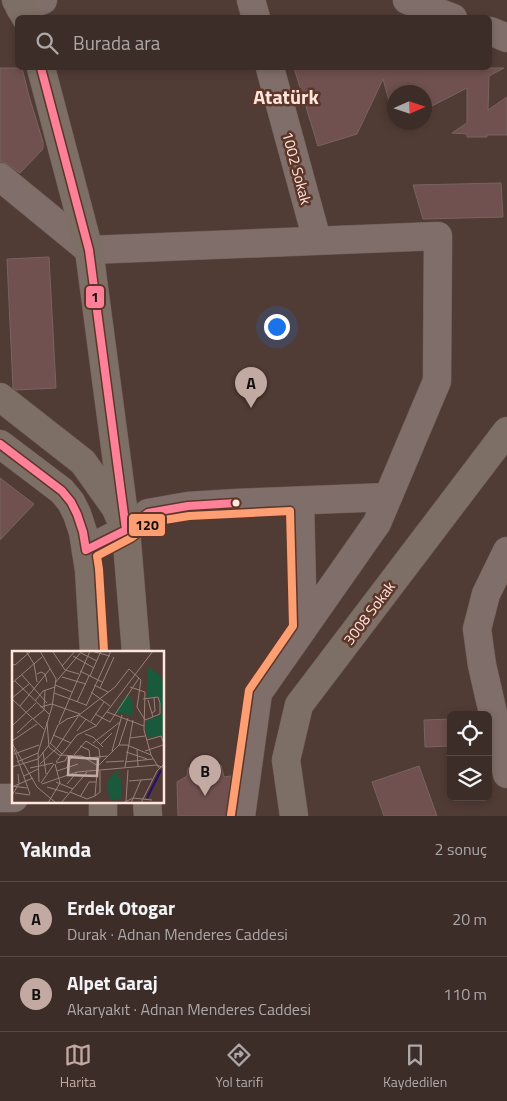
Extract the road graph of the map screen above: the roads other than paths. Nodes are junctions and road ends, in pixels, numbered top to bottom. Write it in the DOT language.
graph roads {
  1 [pos="251,0"];
  2 [pos="407,0"];
  3 [pos="255,15"];
  4 [pos="445,15"];
  5 [pos="492,32"];
  6 [pos="507,38"];
  7 [pos="42,70"];
  8 [pos="271,70"];
  9 [pos="0,177"];
  10 [pos="317,240"];
  11 [pos="89,250"];
  12 [pos="0,397"];
  13 [pos="110,408"];
  14 [pos="507,431"];
  15 [pos="0,444"];
  16 [pos="97,482"];
  17 [pos="62,491"];
  18 [pos="388,497"];
  19 [pos="300,501"];
  20 [pos="126,530"];
  21 [pos="86,550"];
  22 [pos="507,551"];
  23 [pos="497,593"];
  24 [pos="303,629"];
  25 [pos="94,651"];
  26 [pos="136,651"];
  27 [pos="507,774"];
  28 [pos="241,816"];
  29 [pos="292,816"];
  1 -- 3 [label="street"];
  2 -- 4 [label="street"];
  5 -- 6 [label="street"];
  7 -- 11 [label="main road"];
  8 -- 10 [label="street, 1002 Sokak"];
  9 -- 11 [label="street"];
  10 -- 11 [label="street"];
  10 -- 18 [label="street"];
  11 -- 13 [label="main road"];
  12 -- 16 [label="main road"];
  13 -- 16 [label="main road"];
  13 -- 20 [label="main road"];
  14 -- 29 [label="main road, 3008 Sokak"];
  15 -- 17 [label="main road"];
  16 -- 17 [label="main road"];
  16 -- 20 [label="main road"];
  17 -- 21 [label="main road"];
  18 -- 19 [label="street"];
  18 -- 24 [label="street"];
  19 -- 20 [label="street"];
  19 -- 24 [label="street"];
  20 -- 21 [label="street"];
  20 -- 26 [label="main road"];
  21 -- 25 [label="main road"];
  22 -- 23 [label="street"];
  23 -- 27 [label="street"];
  24 -- 28 [label="street"];
}
